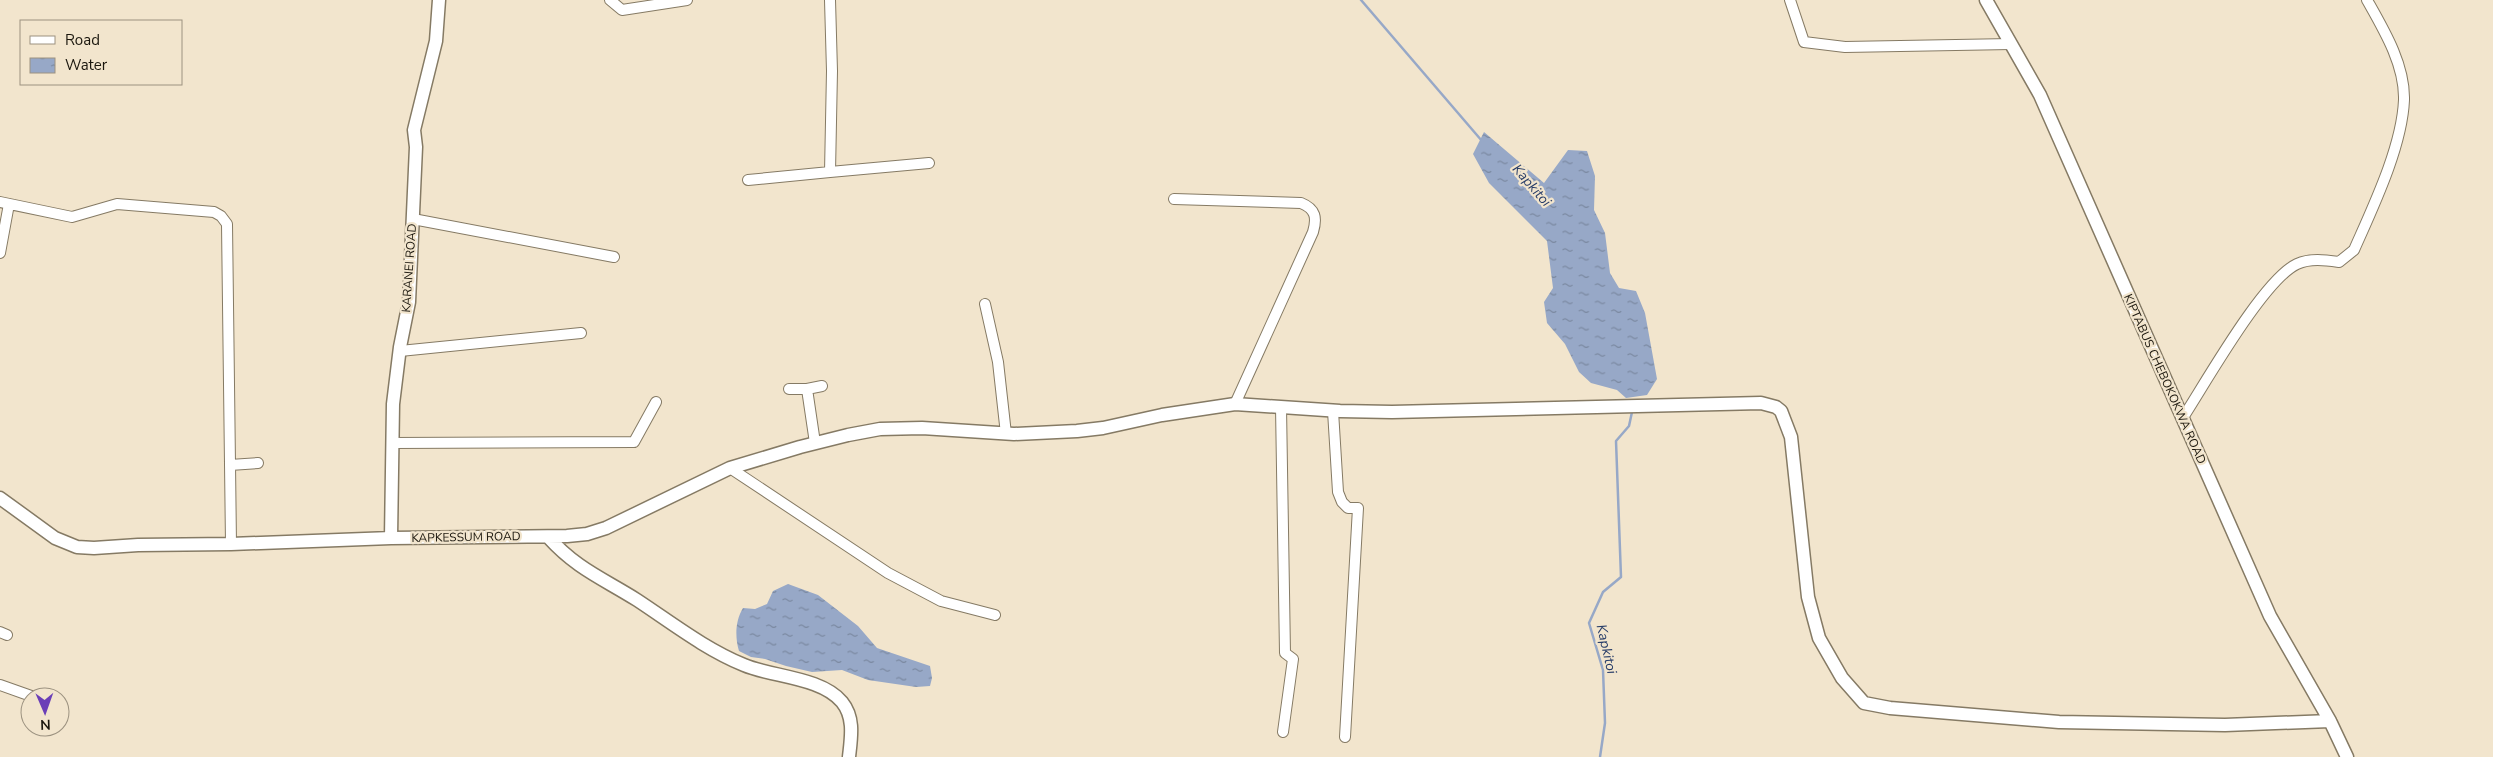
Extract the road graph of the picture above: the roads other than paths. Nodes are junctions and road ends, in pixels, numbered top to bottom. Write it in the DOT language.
graph roads {
  1 [pos="439,0"];
  2 [pos="610,0"];
  3 [pos="687,0"];
  4 [pos="830,0"];
  5 [pos="1790,0"];
  6 [pos="1986,0"];
  7 [pos="2368,0"];
  8 [pos="2011,44"];
  9 [pos="930,163"];
  10 [pos="830,172"];
  11 [pos="748,180"];
  12 [pos="1174,199"];
  13 [pos="5,203"];
  14 [pos="413,219"];
  15 [pos="0,253"];
  16 [pos="614,258"];
  17 [pos="985,304"];
  18 [pos="581,333"];
  19 [pos="400,351"];
  20 [pos="822,386"];
  21 [pos="789,389"];
  22 [pos="807,389"];
  23 [pos="656,402"];
  24 [pos="1235,404"];
  25 [pos="1281,407"];
  26 [pos="1333,410"];
  27 [pos="2182,419"];
  28 [pos="1006,434"];
  29 [pos="392,442"];
  30 [pos="815,443"];
  31 [pos="258,463"];
  32 [pos="230,465"];
  33 [pos="730,468"];
  34 [pos="0,498"];
  35 [pos="548,536"];
  36 [pos="391,538"];
  37 [pos="231,544"];
  38 [pos="995,615"];
  39 [pos="0,685"];
  40 [pos="20,692"];
  41 [pos="2330,721"];
  42 [pos="1283,732"];
  43 [pos="1345,737"];
  44 [pos="848,757"];
  45 [pos="2347,757"];
  1 -- 14 [label="street, KARANEI ROAD"];
  2 -- 3 [label="street"];
  4 -- 10 [label="street"];
  5 -- 8 [label="street"];
  6 -- 8 [label="street, KIPTABUS CHEBOKOKWA ROAD"];
  7 -- 27 [label="street"];
  8 -- 27 [label="street, KIPTABUS CHEBOKOKWA ROAD"];
  9 -- 10 [label="street"];
  10 -- 11 [label="street"];
  12 -- 24 [label="street"];
  13 -- 15 [label="street"];
  13 -- 32 [label="street"];
  14 -- 16 [label="street"];
  14 -- 19 [label="street, KARANEI ROAD"];
  17 -- 28 [label="street"];
  18 -- 19 [label="street"];
  19 -- 29 [label="street, KARANEI ROAD"];
  20 -- 22 [label="street"];
  21 -- 22 [label="street"];
  22 -- 30 [label="street"];
  23 -- 29 [label="street"];
  24 -- 25 [label="street, KAPKESSUM ROAD"];
  24 -- 28 [label="street, KAPKESSUM ROAD"];
  25 -- 26 [label="street, KAPKESSUM ROAD"];
  25 -- 42 [label="street"];
  26 -- 41 [label="street, KAPKESSUM ROAD"];
  26 -- 43 [label="street"];
  27 -- 41 [label="street, KIPTABUS CHEBOKOKWA ROAD"];
  28 -- 30 [label="street, KAPKESSUM ROAD"];
  29 -- 36 [label="street, KARANEI ROAD"];
  30 -- 33 [label="street, KAPKESSUM ROAD"];
  31 -- 32 [label="street"];
  32 -- 37 [label="street"];
  33 -- 35 [label="street, KAPKESSUM ROAD"];
  33 -- 38 [label="street"];
  34 -- 37 [label="street, KAPKESSUM ROAD"];
  35 -- 36 [label="street, KAPKESSUM ROAD"];
  35 -- 44 [label="street"];
  36 -- 37 [label="street, KAPKESSUM ROAD"];
  39 -- 40 [label="street"];
  41 -- 45 [label="street, KIPTABUS CHEBOKOKWA ROAD"];
}
